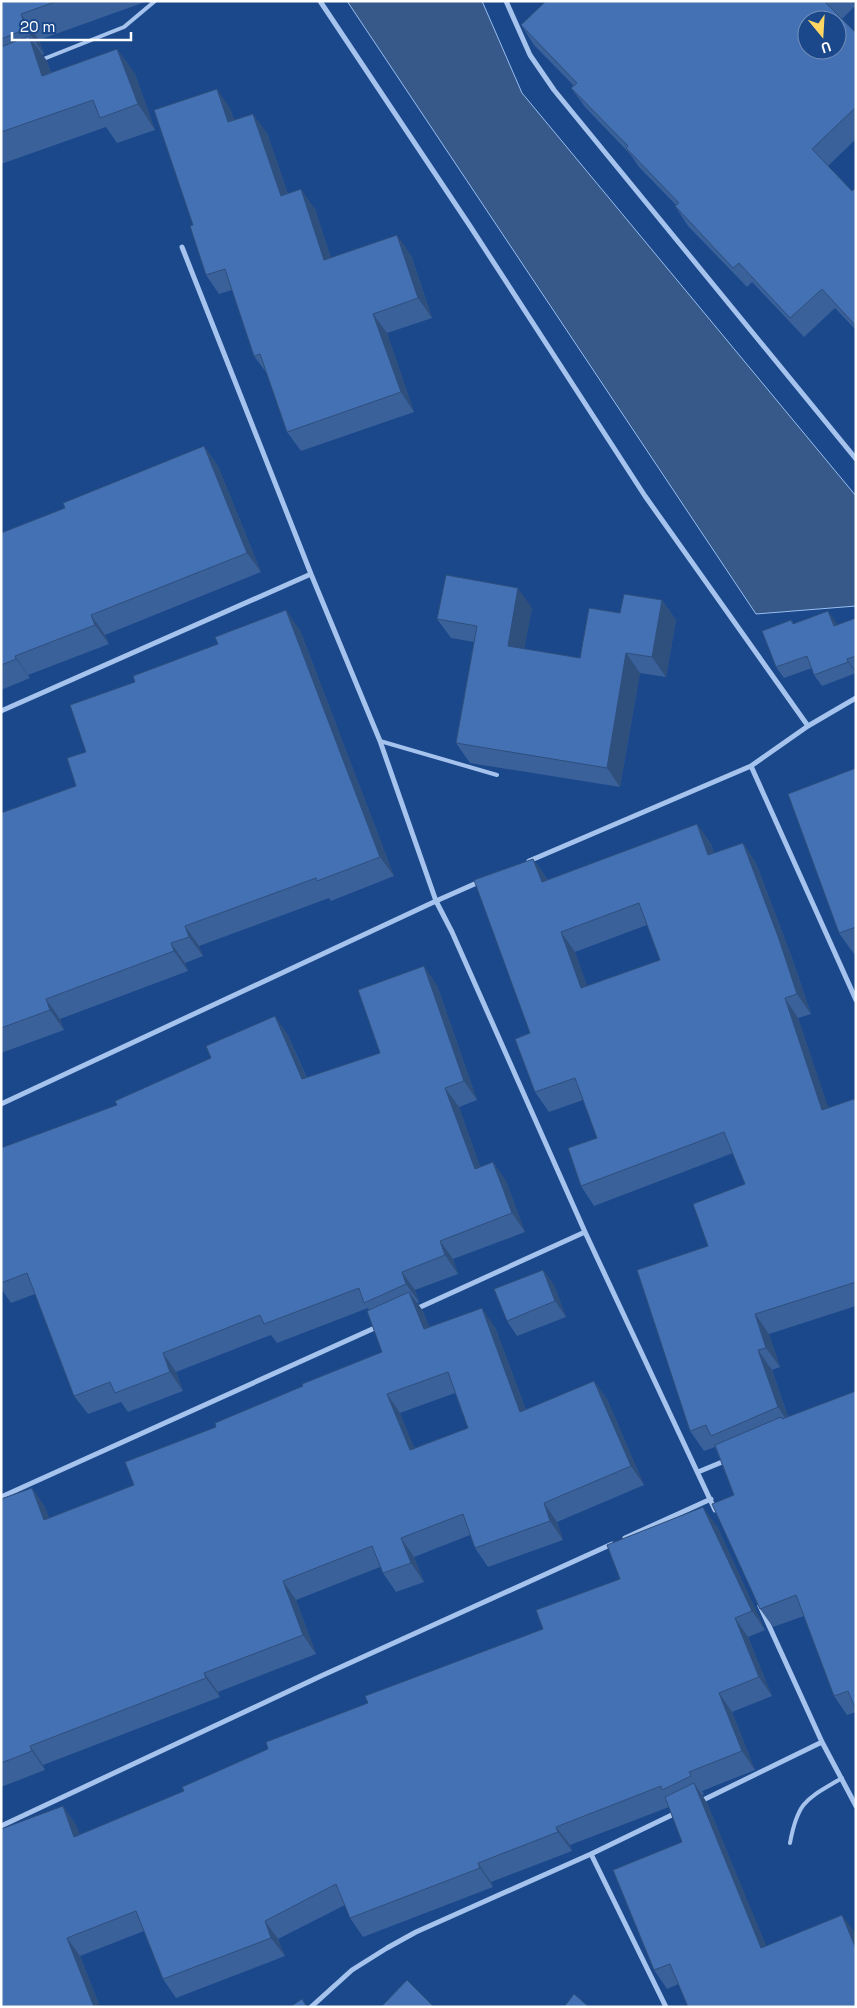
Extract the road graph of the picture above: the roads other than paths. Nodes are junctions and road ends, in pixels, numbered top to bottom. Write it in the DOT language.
graph roads {
  1 [pos="155,1"];
  2 [pos="320,1"];
  3 [pos="506,1"];
  4 [pos="36,62"];
  5 [pos="182,247"];
  6 [pos="856,459"];
  7 [pos="311,574"];
  8 [pos="856,698"];
  9 [pos="1,712"];
  10 [pos="808,726"];
  11 [pos="380,741"];
  12 [pos="751,766"];
  13 [pos="497,774"];
  14 [pos="519,865"];
  15 [pos="483,880"];
  16 [pos="436,901"];
  17 [pos="856,1000"];
  18 [pos="1,1104"];
  19 [pos="585,1232"];
  20 [pos="405,1314"];
  21 [pos="387,1322"];
  22 [pos="733,1457"];
  23 [pos="698,1472"];
  24 [pos="1,1497"];
  25 [pos="711,1499"];
  26 [pos="719,1517"];
  27 [pos="756,1598"];
  28 [pos="822,1742"];
  29 [pos="842,1778"];
  30 [pos="691,1806"];
  31 [pos="856,1806"];
  32 [pos="683,1810"];
  33 [pos="1,1826"];
  34 [pos="790,1843"];
  35 [pos="591,1854"];
  36 [pos="311,2007"];
  37 [pos="666,2007"];
  1 -- 4 [label="lane"];
  2 -- 10 [label="street"];
  3 -- 6 [label="street"];
  5 -- 7 [label="street"];
  7 -- 9 [label="street"];
  7 -- 11 [label="street"];
  8 -- 10 [label="street"];
  10 -- 12 [label="street"];
  11 -- 13 [label="lane"];
  11 -- 16 [label="street"];
  12 -- 14 [label="street"];
  12 -- 17 [label="street"];
  15 -- 16 [label="street"];
  16 -- 18 [label="street"];
  16 -- 19 [label="street"];
  19 -- 20 [label="street"];
  19 -- 23 [label="street"];
  21 -- 24 [label="street"];
  22 -- 23 [label="street"];
  23 -- 25 [label="street"];
  25 -- 26 [label="street"];
  25 -- 33 [label="street"];
  27 -- 28 [label="street"];
  28 -- 29 [label="street"];
  28 -- 30 [label="street"];
  29 -- 31 [label="street"];
  29 -- 34 [label="lane"];
  32 -- 35 [label="street"];
  35 -- 36 [label="street"];
  35 -- 37 [label="street"];
}
